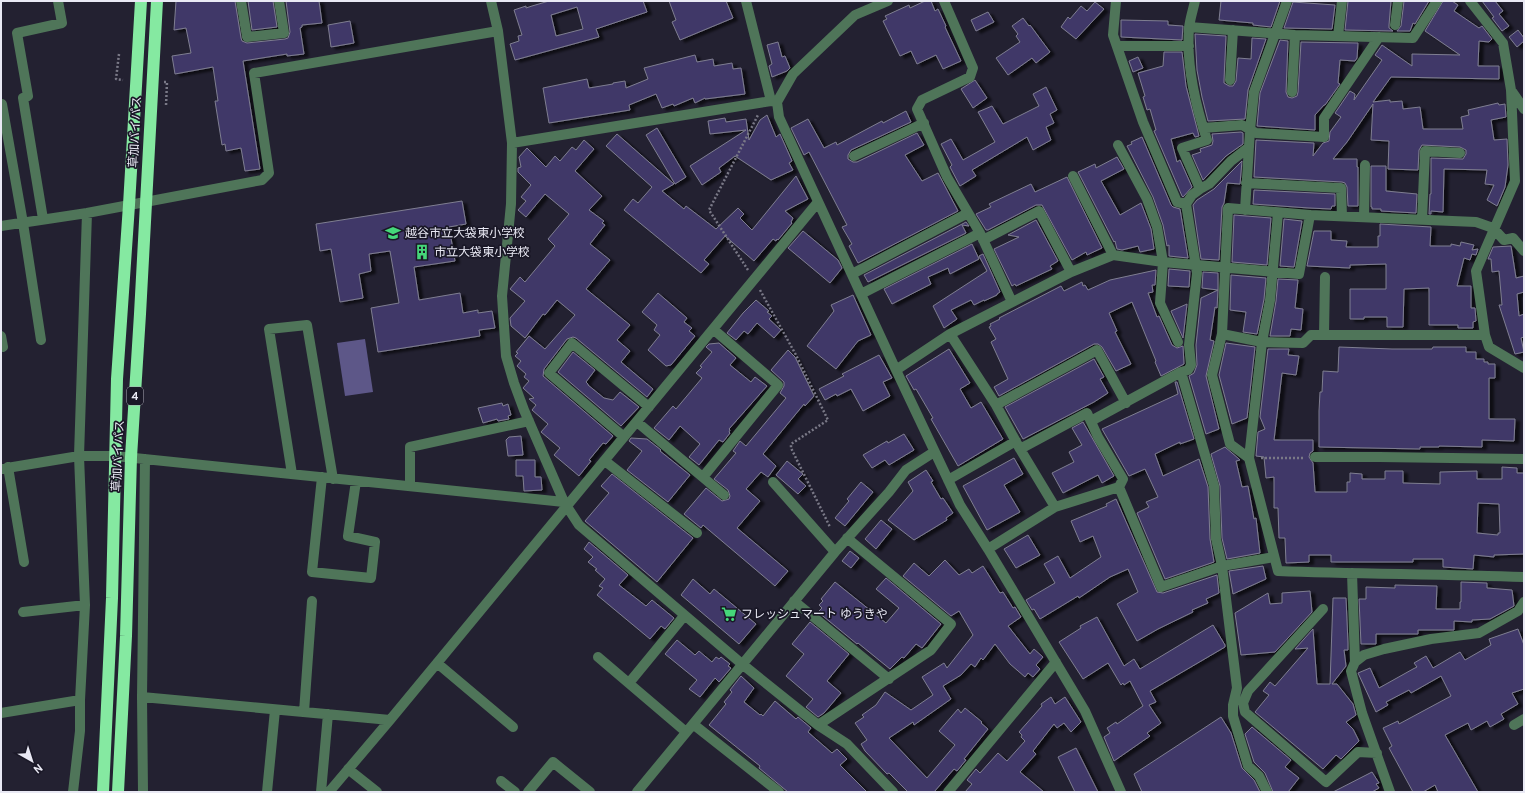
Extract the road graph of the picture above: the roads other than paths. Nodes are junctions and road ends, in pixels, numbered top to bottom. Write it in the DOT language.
graph roads {
  1 [pos="58,1"];
  2 [pos="141,1"];
  3 [pos="157,1"];
  4 [pos="241,1"];
  5 [pos="279,1"];
  6 [pos="746,1"];
  7 [pos="888,1"];
  8 [pos="944,1"];
  9 [pos="1116,1"];
  10 [pos="1195,1"];
  11 [pos="1287,1"];
  12 [pos="1342,1"];
  13 [pos="1398,1"];
  14 [pos="1437,1"];
  15 [pos="1470,1"];
  16 [pos="494,2"];
  17 [pos="1395,25"];
  18 [pos="1189,27"];
  19 [pos="1233,30"];
  20 [pos="498,31"];
  21 [pos="1276,33"];
  22 [pos="1295,35"];
  23 [pos="1338,36"];
  24 [pos="1379,37"];
  25 [pos="1118,46"];
  26 [pos="1189,46"];
  27 [pos="1230,80"];
  28 [pos="1511,90"];
  29 [pos="1292,92"];
  30 [pos="771,102"];
  31 [pos="2,104"];
  32 [pos="1524,109"];
  33 [pos="924,123"];
  34 [pos="1203,128"];
  35 [pos="1250,130"];
  36 [pos="512,143"];
  37 [pos="1118,145"];
  38 [pos="1249,147"];
  39 [pos="1460,153"];
  40 [pos="854,156"];
  41 [pos="1365,165"];
  42 [pos="1074,176"];
  43 [pos="1519,180"];
  44 [pos="1246,183"];
  45 [pos="1200,189"];
  46 [pos="146,202"];
  47 [pos="818,202"];
  48 [pos="1186,204"];
  49 [pos="129,205"];
  50 [pos="1245,210"];
  51 [pos="87,213"];
  52 [pos="968,213"];
  53 [pos="1278,213"];
  54 [pos="1310,215"];
  55 [pos="1342,216"];
  56 [pos="1364,217"];
  57 [pos="43,220"];
  58 [pos="1422,220"];
  59 [pos="23,223"];
  60 [pos="1,226"];
  61 [pos="1493,228"];
  62 [pos="982,236"];
  63 [pos="1524,252"];
  64 [pos="1113,255"];
  65 [pos="1163,262"];
  66 [pos="1196,265"];
  67 [pos="1226,268"];
  68 [pos="1071,272"];
  69 [pos="1273,272"];
  70 [pos="852,274"];
  71 [pos="1324,276"];
  72 [pos="861,294"];
  73 [pos="1012,302"];
  74 [pos="713,329"];
  75 [pos="950,334"];
  76 [pos="1222,334"];
  77 [pos="1324,335"];
  78 [pos="1485,335"];
  79 [pos="41,340"];
  80 [pos="1178,342"];
  81 [pos="1262,342"];
  82 [pos="1524,368"];
  83 [pos="896,370"];
  84 [pos="1181,372"];
  85 [pos="1126,402"];
  86 [pos="996,405"];
  87 [pos="649,408"];
  88 [pos="529,421"];
  89 [pos="637,422"];
  90 [pos="1091,422"];
  91 [pos="624,437"];
  92 [pos="1018,445"];
  93 [pos="934,452"];
  94 [pos="79,456"];
  95 [pos="115,456"];
  96 [pos="131,457"];
  97 [pos="1314,457"];
  98 [pos="1249,458"];
  99 [pos="145,459"];
  100 [pos="1524,459"];
  101 [pos="605,461"];
  102 [pos="5,468"];
  103 [pos="292,474"];
  104 [pos="322,477"];
  105 [pos="703,477"];
  106 [pos="333,479"];
  107 [pos="948,480"];
  108 [pos="356,481"];
  109 [pos="773,482"];
  110 [pos="410,486"];
  111 [pos="1119,487"];
  112 [pos="724,495"];
  113 [pos="566,504"];
  114 [pos="1055,507"];
  115 [pos="697,534"];
  116 [pos="847,538"];
  117 [pos="838,549"];
  118 [pos="988,549"];
  119 [pos="1274,557"];
  120 [pos="24,562"];
  121 [pos="1222,566"];
  122 [pos="1352,573"];
  123 [pos="1524,577"];
  124 [pos="312,601"];
  125 [pos="794,601"];
  126 [pos="1524,602"];
  127 [pos="85,605"];
  128 [pos="1323,609"];
  129 [pos="23,612"];
  130 [pos="684,616"];
  131 [pos="598,657"];
  132 [pos="1056,662"];
  133 [pos="1355,662"];
  134 [pos="438,663"];
  135 [pos="742,664"];
  136 [pos="889,679"];
  137 [pos="629,683"];
  138 [pos="142,697"];
  139 [pos="80,700"];
  140 [pos="275,710"];
  141 [pos="304,712"];
  142 [pos="1,713"];
  143 [pos="328,714"];
  144 [pos="1524,719"];
  145 [pos="390,720"];
  146 [pos="818,725"];
  147 [pos="1514,725"];
  148 [pos="513,727"];
  149 [pos="690,728"];
  150 [pos="1376,753"];
  151 [pos="348,769"];
  152 [pos="501,781"];
  153 [pos="73,792"];
  154 [pos="103,792"];
  155 [pos="118,792"];
  156 [pos="143,792"];
  157 [pos="267,792"];
  158 [pos="321,792"];
  159 [pos="329,792"];
  160 [pos="377,792"];
  161 [pos="515,792"];
  162 [pos="528,792"];
  163 [pos="590,792"];
  164 [pos="637,792"];
  165 [pos="780,792"];
  166 [pos="893,792"];
  167 [pos="948,792"];
  168 [pos="1121,792"];
  169 [pos="1267,792"];
  170 [pos="1390,792"];
  1 -- 57 [label="street"];
  2 -- 49 [label="highway, 草加バイパス / 4"];
  3 -- 46 [label="highway, 草加バイパス / 4"];
  4 -- 5 [label="street"];
  6 -- 30 [label="street"];
  7 -- 30 [label="street"];
  8 -- 33 [label="street"];
  9 -- 25 [label="street"];
  10 -- 18 [label="street"];
  11 -- 21 [label="street"];
  12 -- 23 [label="street"];
  13 -- 17 [label="street"];
  14 -- 24 [label="street"];
  15 -- 28 [label="street"];
  16 -- 20 [label="street"];
  18 -- 19 [label="street"];
  18 -- 26 [label="street"];
  19 -- 21 [label="street"];
  19 -- 27 [label="street"];
  20 -- 36 [label="street"];
  20 -- 46 [label="street"];
  21 -- 22 [label="street"];
  21 -- 35 [label="street"];
  22 -- 23 [label="street"];
  22 -- 29 [label="street"];
  23 -- 24 [label="street"];
  24 -- 35 [label="street"];
  25 -- 26 [label="street"];
  25 -- 48 [label="street"];
  26 -- 34 [label="street"];
  28 -- 32 [label="street"];
  28 -- 43 [label="street"];
  30 -- 36 [label="street"];
  30 -- 47 [label="street"];
  31 -- 59 [label="street"];
  33 -- 40 [label="street"];
  33 -- 52 [label="street"];
  34 -- 35 [label="street"];
  34 -- 45 [label="street"];
  35 -- 38 [label="street"];
  36 -- 88 [label="street"];
  37 -- 65 [label="street"];
  38 -- 44 [label="street"];
  38 -- 45 [label="street"];
  39 -- 58 [label="street"];
  41 -- 56 [label="street"];
  42 -- 64 [label="street"];
  43 -- 61 [label="street"];
  44 -- 50 [label="street"];
  44 -- 55 [label="street"];
  45 -- 48 [label="street"];
  46 -- 49 [label="street"];
  46 -- 96 [label="highway, 草加バイパス / 4"];
  47 -- 70 [label="street"];
  47 -- 74 [label="street"];
  48 -- 66 [label="street"];
  49 -- 51 [label="street"];
  49 -- 95 [label="highway, 草加バイパス / 4"];
  50 -- 53 [label="street"];
  50 -- 67 [label="street"];
  51 -- 57 [label="street"];
  51 -- 94 [label="street"];
  52 -- 62 [label="street"];
  52 -- 70 [label="street"];
  53 -- 54 [label="street"];
  53 -- 69 [label="street"];
  54 -- 55 [label="street"];
  54 -- 69 [label="street"];
  55 -- 56 [label="street"];
  56 -- 58 [label="street"];
  57 -- 59 [label="street"];
  58 -- 61 [label="street"];
  59 -- 60 [label="street"];
  59 -- 79 [label="street"];
  61 -- 63 [label="street"];
  61 -- 78 [label="street"];
  62 -- 68 [label="street"];
  62 -- 72 [label="street"];
  62 -- 73 [label="street"];
  64 -- 65 [label="street"];
  64 -- 68 [label="street"];
  65 -- 66 [label="street"];
  65 -- 80 [label="street"];
  66 -- 67 [label="street"];
  66 -- 84 [label="street"];
  67 -- 69 [label="street"];
  67 -- 76 [label="street"];
  68 -- 73 [label="street"];
  69 -- 81 [label="street"];
  70 -- 72 [label="street"];
  71 -- 77 [label="street"];
  72 -- 83 [label="street"];
  73 -- 75 [label="street"];
  74 -- 87 [label="street"];
  74 -- 105 [label="street"];
  75 -- 83 [label="street"];
  75 -- 86 [label="street"];
  76 -- 81 [label="street"];
  76 -- 98 [label="street"];
  77 -- 78 [label="street"];
  77 -- 81 [label="street"];
  78 -- 82 [label="street"];
  81 -- 98 [label="street"];
  83 -- 93 [label="street"];
  84 -- 85 [label="street"];
  84 -- 121 [label="street"];
  85 -- 86 [label="street"];
  85 -- 90 [label="street"];
  86 -- 92 [label="street"];
  87 -- 89 [label="street"];
  87 -- 91 [label="street"];
  88 -- 110 [label="street"];
  88 -- 113 [label="street"];
  89 -- 91 [label="street"];
  89 -- 105 [label="street"];
  90 -- 92 [label="street"];
  90 -- 111 [label="street"];
  91 -- 101 [label="street"];
  92 -- 107 [label="street"];
  92 -- 114 [label="street"];
  93 -- 107 [label="street"];
  93 -- 116 [label="street"];
  94 -- 95 [label="street"];
  94 -- 102 [label="street"];
  94 -- 127 [label="street"];
  95 -- 96 [label="street"];
  95 -- 154 [label="highway, 草加バイパス / 4"];
  96 -- 99 [label="street"];
  96 -- 155 [label="highway, 草加バイパス / 4"];
  97 -- 100 [label="street"];
  98 -- 119 [label="street"];
  99 -- 103 [label="street"];
  99 -- 138 [label="street"];
  101 -- 113 [label="street"];
  101 -- 115 [label="street"];
  102 -- 120 [label="street"];
  103 -- 104 [label="street"];
  103 -- 106 [label="street"];
  104 -- 106 [label="street"];
  104 -- 108 [label="street"];
  105 -- 112 [label="street"];
  106 -- 108 [label="street"];
  107 -- 118 [label="street"];
  108 -- 110 [label="street"];
  109 -- 117 [label="street"];
  110 -- 113 [label="street"];
  111 -- 114 [label="street"];
  111 -- 121 [label="street"];
  113 -- 130 [label="street"];
  113 -- 134 [label="street"];
  114 -- 118 [label="street"];
  116 -- 117 [label="street"];
  116 -- 136 [label="street"];
  117 -- 125 [label="street"];
  118 -- 132 [label="street"];
  119 -- 121 [label="street"];
  119 -- 122 [label="street"];
  121 -- 169 [label="street"];
  122 -- 123 [label="street"];
  122 -- 133 [label="street"];
  124 -- 141 [label="street"];
  125 -- 135 [label="street"];
  125 -- 136 [label="street"];
  126 -- 133 [label="street"];
  127 -- 129 [label="street"];
  127 -- 139 [label="street"];
  128 -- 150 [label="street"];
  130 -- 135 [label="street"];
  130 -- 137 [label="street"];
  131 -- 137 [label="street"];
  132 -- 167 [label="street"];
  132 -- 168 [label="street"];
  133 -- 150 [label="street"];
  134 -- 145 [label="street"];
  134 -- 148 [label="street"];
  135 -- 146 [label="street"];
  135 -- 149 [label="street"];
  136 -- 146 [label="street"];
  137 -- 149 [label="street"];
  138 -- 140 [label="street"];
  138 -- 156 [label="street"];
  139 -- 142 [label="street"];
  139 -- 153 [label="street"];
  140 -- 141 [label="street"];
  140 -- 157 [label="street"];
  141 -- 143 [label="street"];
  143 -- 145 [label="street"];
  143 -- 158 [label="street"];
  144 -- 147 [label="street"];
  145 -- 151 [label="street"];
  146 -- 166 [label="street"];
  149 -- 164 [label="street"];
  149 -- 165 [label="street"];
  150 -- 170 [label="street"];
  151 -- 159 [label="street"];
  151 -- 160 [label="street"];
  152 -- 161 [label="street"];
  162 -- 163 [label="street"];
}
